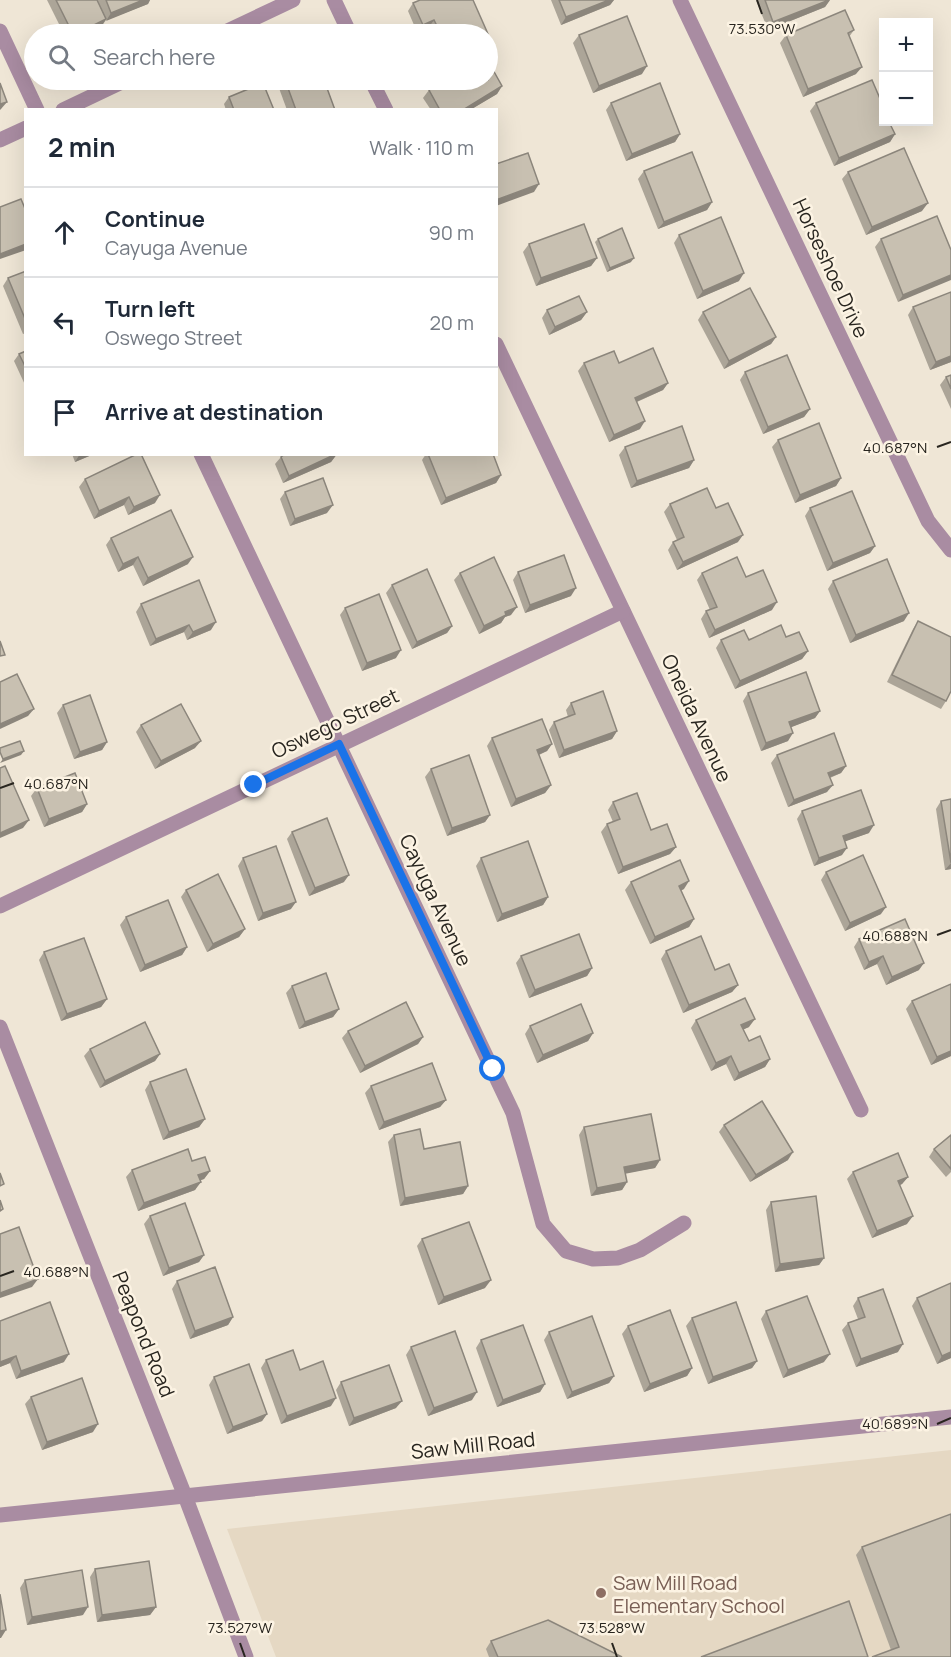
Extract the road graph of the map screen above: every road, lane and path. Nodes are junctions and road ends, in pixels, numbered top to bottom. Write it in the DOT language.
graph roads {
  1 [pos="293,0"];
  2 [pos="334,0"];
  3 [pos="680,0"];
  4 [pos="241,24"];
  5 [pos="345,24"];
  6 [pos="0,31"];
  7 [pos="24,82"];
  8 [pos="28,90"];
  9 [pos="105,90"];
  10 [pos="376,90"];
  11 [pos="36,108"];
  12 [pos="67,108"];
  13 [pos="385,108"];
  14 [pos="24,129"];
  15 [pos="0,140"];
  16 [pos="498,348"];
  17 [pos="202,456"];
  18 [pos="951,550"];
  19 [pos="623,611"];
  20 [pos="339,744"];
  21 [pos="0,906"];
  22 [pos="0,1027"];
  23 [pos="861,1110"];
  24 [pos="684,1223"];
  25 [pos="951,1417"];
  26 [pos="185,1496"];
  27 [pos="0,1515"];
  28 [pos="246,1657"];
  1 -- 4 [label="street"];
  2 -- 5 [label="street"];
  3 -- 18 [label="street, Horseshoe Drive"];
  6 -- 7 [label="street"];
  8 -- 11 [label="street"];
  9 -- 12 [label="street"];
  10 -- 13 [label="street"];
  14 -- 15 [label="street"];
  16 -- 19 [label="street, Oneida Avenue"];
  17 -- 20 [label="street, Cayuga Avenue"];
  19 -- 20 [label="street, Oswego Street"];
  19 -- 23 [label="street, Oneida Avenue"];
  20 -- 21 [label="street, Oswego Street"];
  20 -- 24 [label="street, Cayuga Avenue"];
  22 -- 26 [label="street, Peapond Road"];
  25 -- 26 [label="street, Saw Mill Road"];
  26 -- 27 [label="street, Saw Mill Road"];
  26 -- 28 [label="street, Peapond Road"];
}
